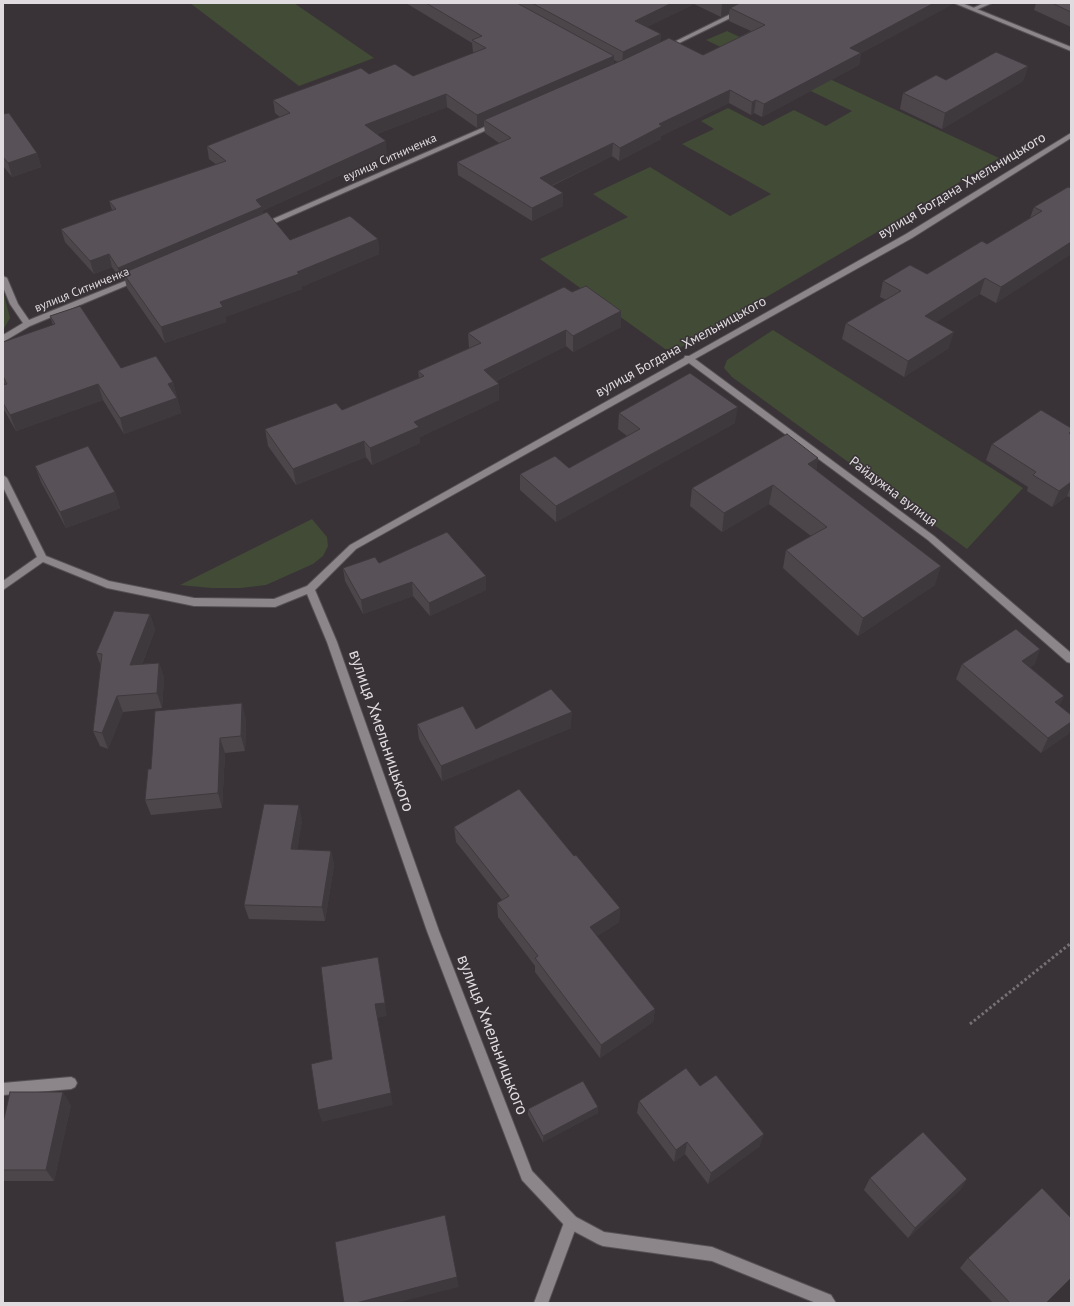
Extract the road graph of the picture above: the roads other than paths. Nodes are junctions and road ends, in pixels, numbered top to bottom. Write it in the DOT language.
graph roads {
  1 [pos="758,3"];
  2 [pos="957,3"];
  3 [pos="989,3"];
  4 [pos="974,9"];
  5 [pos="1071,49"];
  6 [pos="658,52"];
  7 [pos="505,120"];
  8 [pos="1071,135"];
  9 [pos="256,228"];
  10 [pos="147,275"];
  11 [pos="3,278"];
  12 [pos="27,324"];
  13 [pos="3,339"];
  14 [pos="688,358"];
  15 [pos="3,478"];
  16 [pos="42,558"];
  17 [pos="3,586"];
  18 [pos="310,589"];
  19 [pos="1071,659"];
  20 [pos="71,1083"];
  21 [pos="3,1089"];
  22 [pos="571,1222"];
  23 [pos="541,1303"];
  24 [pos="829,1303"];
  1 -- 6 [label="street"];
  2 -- 4 [label="street"];
  3 -- 4 [label="street"];
  4 -- 5 [label="street"];
  7 -- 9 [label="street, вулиця Ситниченка"];
  8 -- 14 [label="street, вулиця Богдана Хмельницького"];
  10 -- 12 [label="street, вулиця Ситниченка"];
  11 -- 12 [label="street"];
  12 -- 13 [label="street, вулиця Ситниченка"];
  14 -- 18 [label="street, вулиця Богдана Хмельницького"];
  14 -- 19 [label="street, Райдужна вулиця"];
  15 -- 16 [label="street"];
  16 -- 17 [label="street"];
  16 -- 18 [label="street"];
  18 -- 22 [label="street, вулиця Хмельницького"];
  20 -- 21 [label="street"];
  22 -- 23 [label="street"];
  22 -- 24 [label="street, вулиця Хмельницького"];
}
